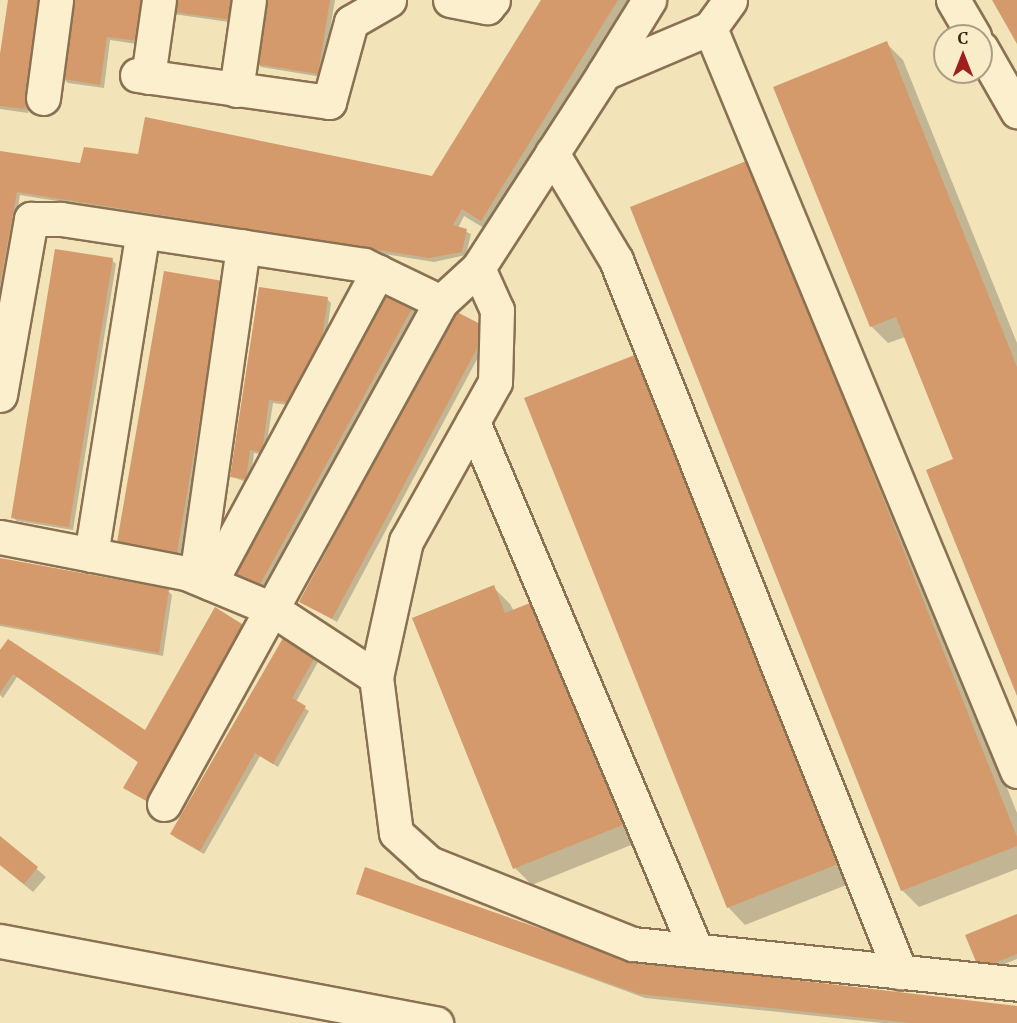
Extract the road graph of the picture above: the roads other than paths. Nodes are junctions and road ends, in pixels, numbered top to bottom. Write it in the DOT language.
graph roads {
  1 [pos="56,0"];
  2 [pos="159,0"];
  3 [pos="249,0"];
  4 [pos="389,0"];
  5 [pos="450,0"];
  6 [pos="493,0"];
  7 [pos="649,0"];
  8 [pos="730,0"];
  9 [pos="953,0"];
  10 [pos="967,24"];
  11 [pos="710,28"];
  12 [pos="993,69"];
  13 [pos="604,73"];
  14 [pos="236,90"];
  15 [pos="43,98"];
  16 [pos="1017,111"];
  17 [pos="552,153"];
  18 [pos="143,232"];
  19 [pos="243,246"];
  20 [pos="478,268"];
  21 [pos="378,271"];
  22 [pos="441,302"];
  23 [pos="0,395"];
  24 [pos="473,422"];
  25 [pos="0,537"];
  26 [pos="91,555"];
  27 [pos="203,580"];
  28 [pos="272,609"];
  29 [pos="375,677"];
  30 [pos="1017,771"];
  31 [pos="164,804"];
  32 [pos="0,941"];
  33 [pos="696,950"];
  34 [pos="900,972"];
  35 [pos="1017,984"];
  36 [pos="436,1023"];
  1 -- 15 [label="lane"];
  2 -- 14 [label="lane"];
  3 -- 14 [label="lane"];
  4 -- 14 [label="lane"];
  5 -- 6 [label="lane"];
  7 -- 13 [label="lane"];
  8 -- 11 [label="lane"];
  9 -- 10 [label="lane"];
  11 -- 13 [label="lane"];
  11 -- 30 [label="lane"];
  12 -- 16 [label="lane"];
  13 -- 17 [label="lane"];
  17 -- 20 [label="lane"];
  17 -- 34 [label="lane"];
  18 -- 19 [label="lane"];
  18 -- 23 [label="lane"];
  18 -- 26 [label="lane"];
  19 -- 21 [label="lane"];
  19 -- 27 [label="lane"];
  20 -- 22 [label="lane"];
  20 -- 24 [label="lane"];
  21 -- 22 [label="lane"];
  21 -- 27 [label="lane"];
  22 -- 28 [label="lane"];
  24 -- 29 [label="lane"];
  24 -- 33 [label="lane"];
  25 -- 26 [label="lane"];
  26 -- 27 [label="lane"];
  27 -- 28 [label="lane"];
  28 -- 29 [label="lane"];
  28 -- 31 [label="lane"];
  29 -- 33 [label="lane"];
  32 -- 36 [label="lane"];
  33 -- 34 [label="lane"];
  34 -- 35 [label="lane"];
}
